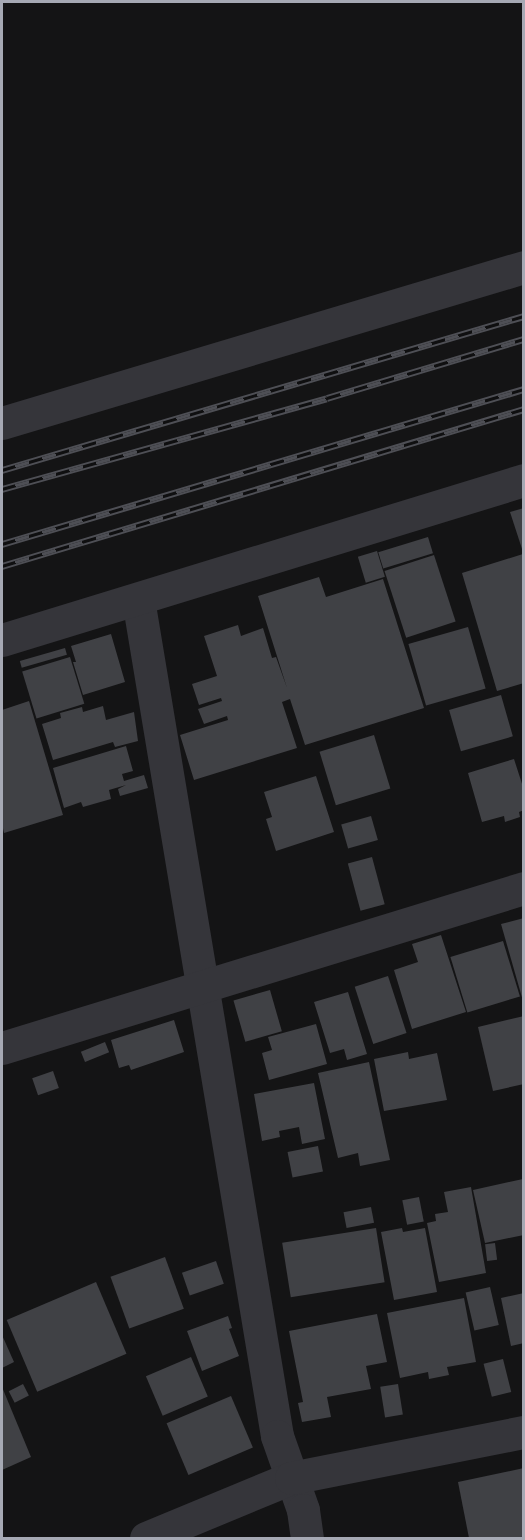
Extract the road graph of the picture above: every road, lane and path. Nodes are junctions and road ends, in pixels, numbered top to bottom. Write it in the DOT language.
graph roads {
  1 [pos="524,267"];
  2 [pos="2,423"];
  3 [pos="524,480"];
  4 [pos="138,599"];
  5 [pos="2,640"];
  6 [pos="524,888"];
  7 [pos="202,987"];
  8 [pos="2,1048"];
  9 [pos="524,1432"];
  10 [pos="291,1478"];
  11 [pos="146,1539"];
  12 [pos="307,1539"];
  1 -- 2 [label="street"];
  3 -- 4 [label="street"];
  4 -- 5 [label="street"];
  4 -- 7 [label="street"];
  6 -- 7 [label="street"];
  7 -- 8 [label="street"];
  7 -- 10 [label="street"];
  9 -- 10 [label="street"];
  10 -- 11 [label="street"];
  10 -- 12 [label="street"];
}
